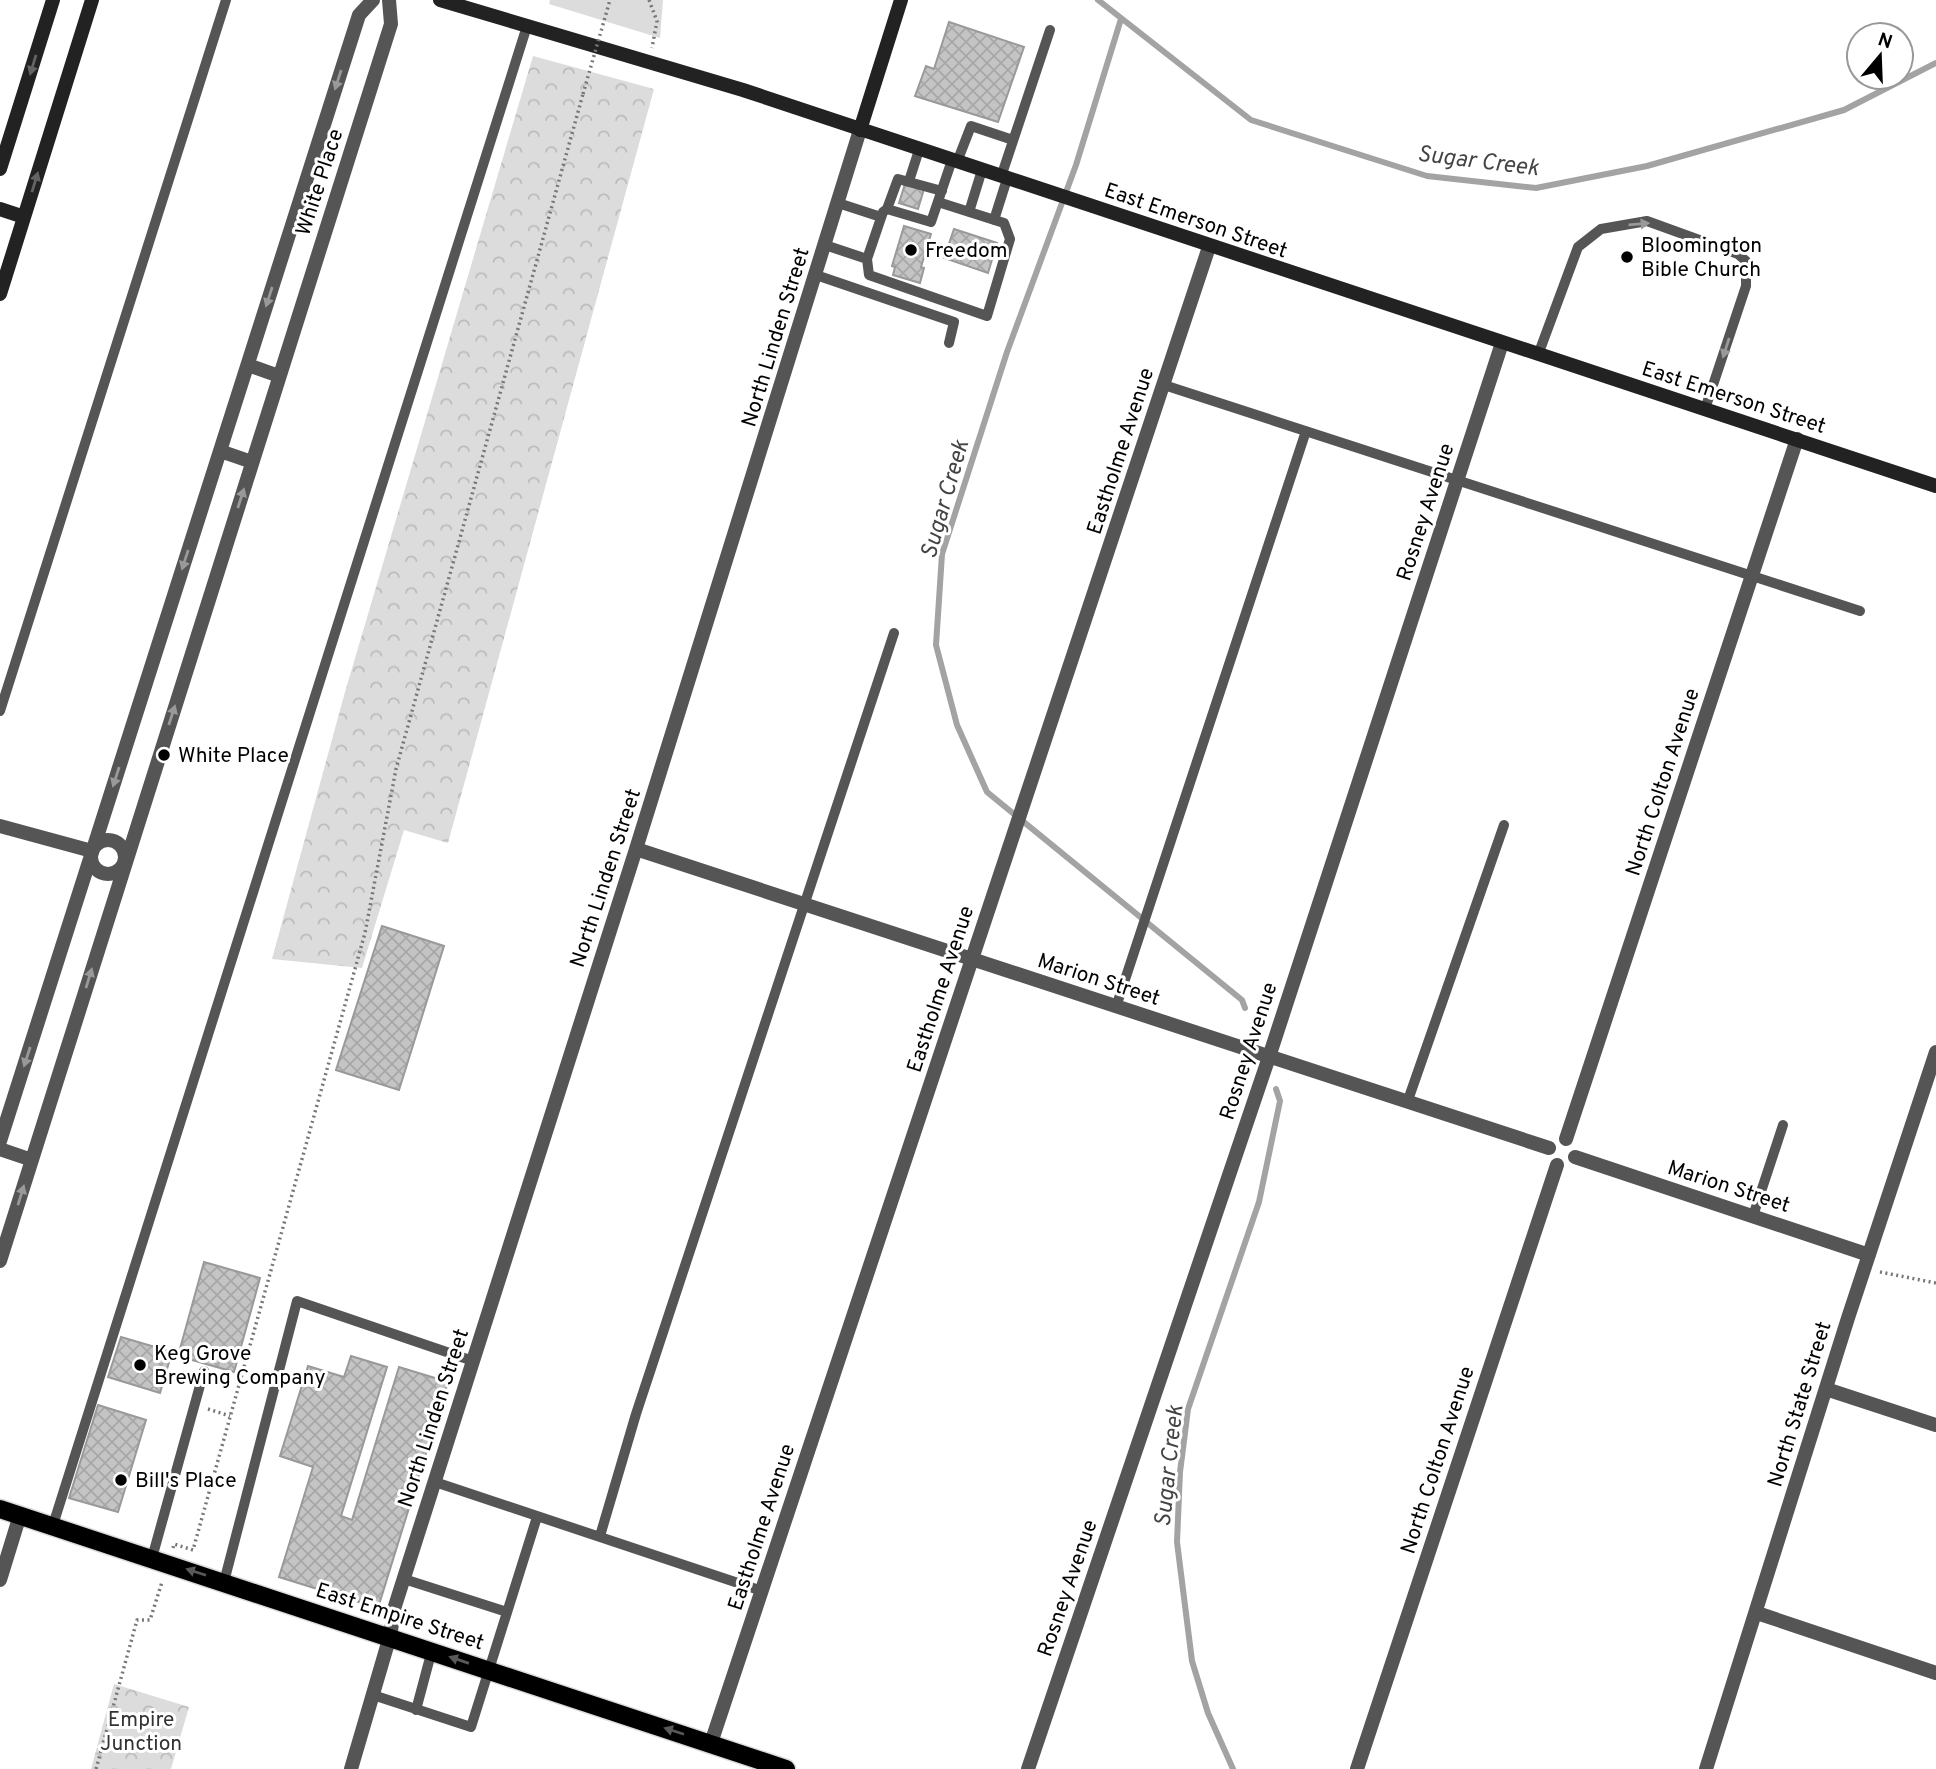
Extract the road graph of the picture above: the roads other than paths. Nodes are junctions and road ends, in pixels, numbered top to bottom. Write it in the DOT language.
graph roads {
  1 [pos="53,0"];
  2 [pos="92,0"];
  3 [pos="226,0"];
  4 [pos="373,0"];
  5 [pos="389,0"];
  6 [pos="440,0"];
  7 [pos="901,0"];
  8 [pos="527,26"];
  9 [pos="1050,30"];
  10 [pos="860,130"];
  11 [pos="1013,140"];
  12 [pos="919,150"];
  13 [pos="954,161"];
  14 [pos="0,169"];
  15 [pos="982,170"];
  16 [pos="1004,178"];
  17 [pos="909,181"];
  18 [pos="940,196"];
  19 [pos="838,203"];
  20 [pos="0,209"];
  21 [pos="969,212"];
  22 [pos="884,213"];
  23 [pos="24,217"];
  24 [pos="994,220"];
  25 [pos="825,245"];
  26 [pos="1209,247"];
  27 [pos="867,259"];
  28 [pos="817,275"];
  29 [pos="0,294"];
  30 [pos="949,343"];
  31 [pos="1502,344"];
  32 [pos="1538,355"];
  33 [pos="247,365"];
  34 [pos="279,376"];
  35 [pos="1164,385"];
  36 [pos="1705,409"];
  37 [pos="1306,431"];
  38 [pos="1797,439"];
  39 [pos="220,451"];
  40 [pos="252,462"];
  41 [pos="1458,480"];
  42 [pos="1936,485"];
  43 [pos="1752,575"];
  44 [pos="1860,611"];
  45 [pos="894,633"];
  46 [pos="0,711"];
  47 [pos="1504,825"];
  48 [pos="0,826"];
  49 [pos="636,849"];
  50 [pos="92,851"];
  51 [pos="125,865"];
  52 [pos="804,904"];
  53 [pos="972,959"];
  54 [pos="1116,1007"];
  55 [pos="1936,1052"];
  56 [pos="1269,1057"];
  57 [pos="1407,1103"];
  58 [pos="1783,1125"];
  59 [pos="1566,1139"];
  60 [pos="0,1141"];
  61 [pos="1549,1148"];
  62 [pos="0,1149"];
  63 [pos="1575,1157"];
  64 [pos="32,1160"];
  65 [pos="1557,1165"];
  66 [pos="1753,1216"];
  67 [pos="0,1261"];
  68 [pos="1867,1261"];
  69 [pos="473,1361"];
  70 [pos="204,1371"];
  71 [pos="1826,1389"];
  72 [pos="1936,1424"];
  73 [pos="435,1482"];
  74 [pos="0,1509"];
  75 [pos="20,1515"];
  76 [pos="537,1517"];
  77 [pos="53,1525"];
  78 [pos="600,1536"];
  79 [pos="160,1560"];
  80 [pos="404,1579"];
  81 [pos="0,1580"];
  82 [pos="224,1581"];
  83 [pos="762,1591"];
  84 [pos="507,1612"];
  85 [pos="1757,1613"];
  86 [pos="390,1636"];
  87 [pos="432,1650"];
  88 [pos="488,1670"];
  89 [pos="1936,1673"];
  90 [pos="373,1695"];
  91 [pos="416,1710"];
  92 [pos="710,1743"];
  93 [pos="351,1769"];
  94 [pos="786,1769"];
  95 [pos="1028,1769"];
  96 [pos="1357,1769"];
  97 [pos="1706,1769"];
  1 -- 14 [label="main road, one-way"];
  23 -- 2 [label="main road, one-way"];
  3 -- 46 [label="lane"];
  4 -- 33 [label="street, White Place, one-way"];
  5 -- 34 [label="street, White Place"];
  6 -- 8 [label="main road, East Emerson Street"];
  7 -- 10 [label="main road, North Linden Street"];
  8 -- 10 [label="main road, East Emerson Street"];
  8 -- 77 [label="lane"];
  9 -- 11 [label="lane"];
  10 -- 12 [label="main road, East Emerson Street"];
  10 -- 19 [label="street, North Linden Street"];
  11 -- 13 [label="lane"];
  11 -- 16 [label="lane"];
  12 -- 13 [label="main road, East Emerson Street"];
  12 -- 17 [label="lane"];
  13 -- 15 [label="main road, East Emerson Street"];
  13 -- 18 [label="lane"];
  15 -- 16 [label="main road, East Emerson Street"];
  15 -- 21 [label="lane"];
  16 -- 24 [label="lane"];
  16 -- 26 [label="main road, East Emerson Street"];
  17 -- 18 [label="lane"];
  17 -- 22 [label="lane"];
  18 -- 21 [label="lane"];
  18 -- 22 [label="lane"];
  19 -- 22 [label="lane"];
  19 -- 25 [label="street, North Linden Street"];
  20 -- 23 [label="main road"];
  21 -- 24 [label="lane"];
  22 -- 27 [label="lane"];
  23 -- 29 [label="main road"];
  24 -- 27 [label="lane"];
  25 -- 27 [label="lane"];
  25 -- 28 [label="street, North Linden Street"];
  26 -- 31 [label="main road, East Emerson Street"];
  26 -- 35 [label="street, Eastholme Avenue"];
  28 -- 30 [label="lane"];
  28 -- 49 [label="street, North Linden Street"];
  31 -- 32 [label="main road, East Emerson Street"];
  31 -- 41 [label="street, Rosney Avenue"];
  32 -- 36 [label="main road, East Emerson Street"];
  32 -- 36 [label="lane, one-way"];
  33 -- 34 [label="street"];
  33 -- 39 [label="street, White Place"];
  34 -- 40 [label="street, White Place"];
  35 -- 37 [label="lane"];
  35 -- 53 [label="street, Eastholme Avenue"];
  36 -- 38 [label="main road, East Emerson Street"];
  37 -- 41 [label="lane"];
  37 -- 54 [label="lane"];
  38 -- 42 [label="main road, East Emerson Street"];
  38 -- 43 [label="street, North Colton Avenue"];
  39 -- 40 [label="street"];
  39 -- 50 [label="street, White Place, one-way"];
  51 -- 40 [label="street, White Place, one-way"];
  41 -- 43 [label="lane"];
  41 -- 56 [label="street, Rosney Avenue"];
  43 -- 44 [label="lane"];
  43 -- 59 [label="street, North Colton Avenue"];
  45 -- 52 [label="lane"];
  47 -- 57 [label="lane"];
  48 -- 50 [label="street"];
  49 -- 52 [label="street, Marion Street"];
  49 -- 69 [label="street, North Linden Street"];
  50 -- 51 [label="street"];
  50 -- 51 [label="street"];
  50 -- 60 [label="street, White Place, one-way"];
  64 -- 51 [label="street, White Place, one-way"];
  52 -- 53 [label="street, Marion Street"];
  52 -- 78 [label="lane"];
  53 -- 54 [label="street, Marion Street"];
  53 -- 83 [label="street, Eastholme Avenue"];
  54 -- 56 [label="street, Marion Street"];
  55 -- 68 [label="street, North State Street"];
  56 -- 57 [label="street, Marion Street"];
  56 -- 95 [label="street, Rosney Avenue"];
  57 -- 61 [label="street, Marion Street"];
  58 -- 66 [label="lane"];
  59 -- 61 [label="street"];
  59 -- 63 [label="street"];
  61 -- 65 [label="street"];
  62 -- 64 [label="street"];
  63 -- 65 [label="street"];
  63 -- 66 [label="street, Marion Street"];
  67 -- 64 [label="street, White Place, one-way"];
  65 -- 96 [label="street, North Colton Avenue"];
  66 -- 68 [label="street, Marion Street"];
  68 -- 71 [label="street, North State Street"];
  69 -- 73 [label="street, North Linden Street"];
  69 -- 82 [label="lane"];
  70 -- 79 [label="lane"];
  71 -- 72 [label="street"];
  71 -- 85 [label="street, North State Street"];
  73 -- 76 [label="lane"];
  73 -- 80 [label="street, North Linden Street"];
  74 -- 75 [label="main road, East Empire Street"];
  75 -- 77 [label="main road, East Empire Street"];
  75 -- 81 [label="street"];
  76 -- 78 [label="lane"];
  76 -- 84 [label="lane"];
  77 -- 79 [label="main road, East Empire Street"];
  78 -- 83 [label="lane"];
  82 -- 79 [label="main road, East Empire Street, one-way"];
  80 -- 84 [label="lane"];
  80 -- 86 [label="street, North Linden Street"];
  82 -- 86 [label="main road, East Empire Street"];
  83 -- 92 [label="street, Eastholme Avenue"];
  84 -- 88 [label="lane"];
  85 -- 89 [label="street"];
  85 -- 97 [label="street, North State Street"];
  86 -- 87 [label="main road, East Empire Street"];
  86 -- 90 [label="street, North Linden Street"];
  88 -- 87 [label="main road, East Empire Street, one-way"];
  87 -- 91 [label="lane"];
  88 -- 91 [label="lane"];
  92 -- 88 [label="main road, East Empire Street, one-way"];
  90 -- 91 [label="lane"];
  90 -- 93 [label="street, North Linden Street"];
  92 -- 94 [label="main road, East Empire Street"];
}
